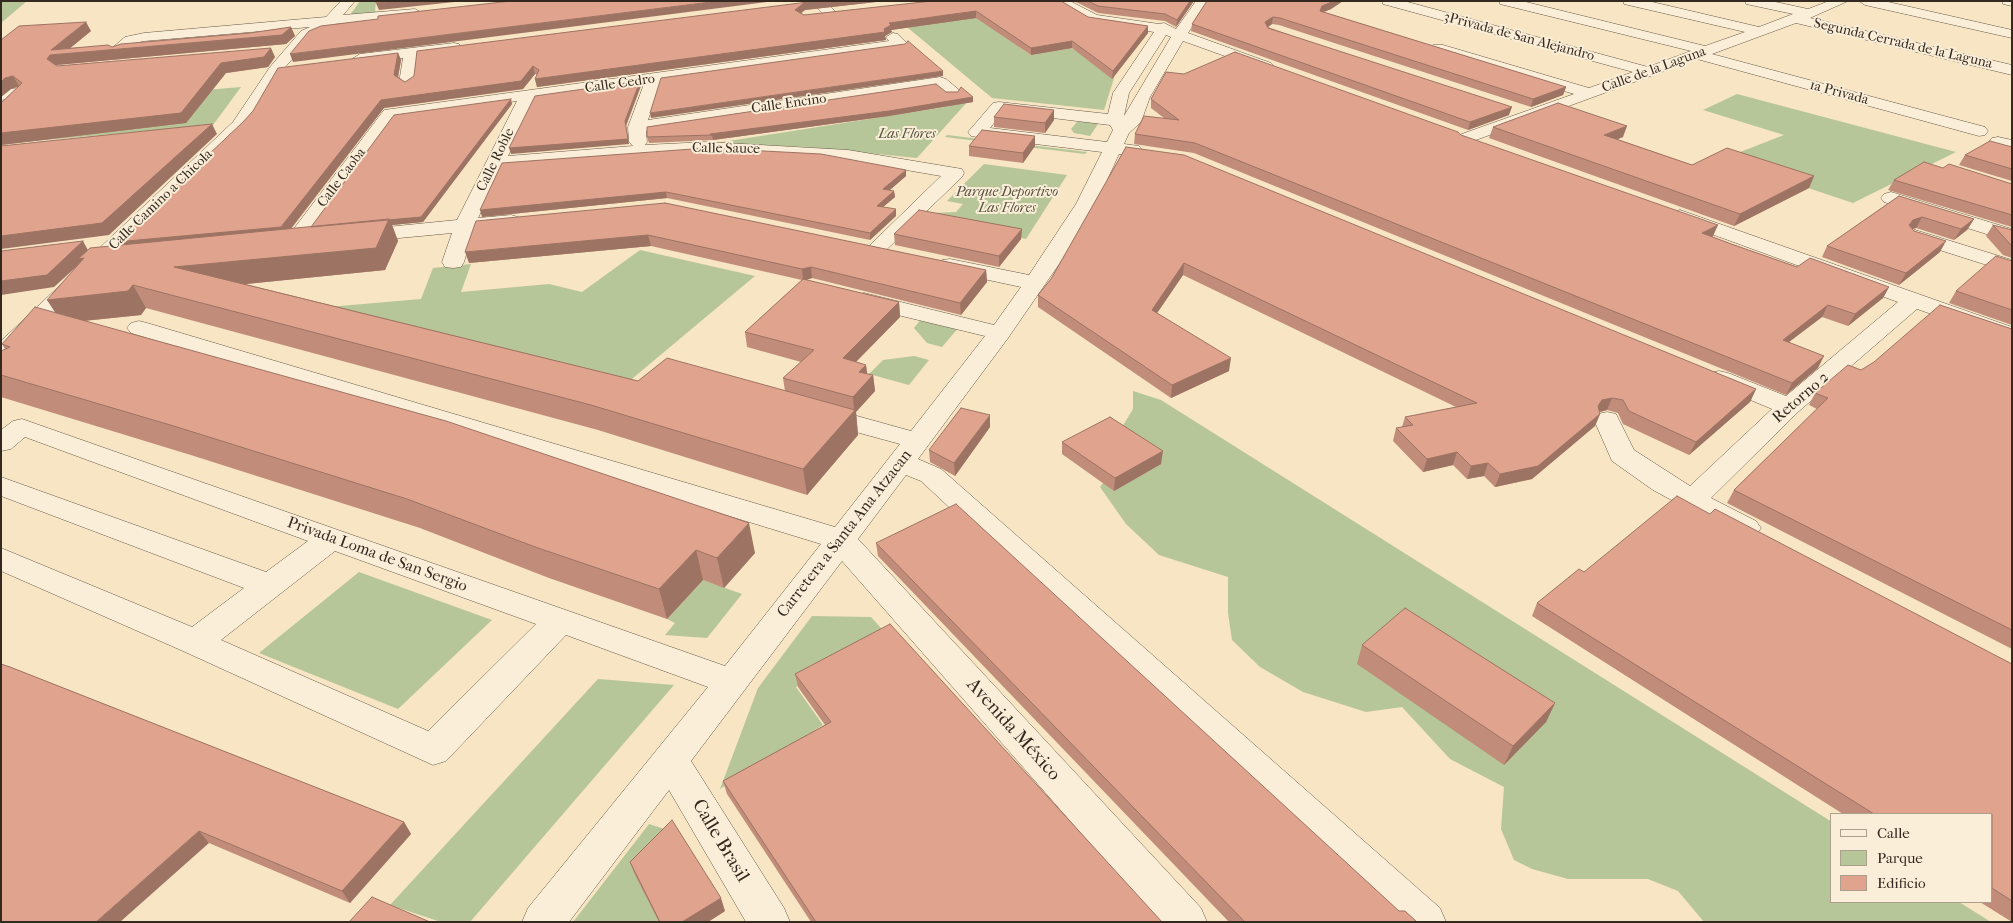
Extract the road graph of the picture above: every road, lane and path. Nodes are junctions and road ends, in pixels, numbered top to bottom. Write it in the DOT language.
graph roads {
  1 [pos="348,1"];
  2 [pos="1059,1"];
  3 [pos="1203,1"];
  4 [pos="1388,1"];
  5 [pos="1505,1"];
  6 [pos="1629,1"];
  7 [pos="1752,1"];
  8 [pos="1842,1"];
  9 [pos="1865,1"];
  10 [pos="819,7"];
  11 [pos="318,9"];
  12 [pos="847,11"];
  13 [pos="426,12"];
  14 [pos="1173,15"];
  15 [pos="1801,16"];
  16 [pos="329,22"];
  17 [pos="306,28"];
  18 [pos="1760,31"];
  19 [pos="2012,34"];
  20 [pos="893,37"];
  21 [pos="1171,38"];
  22 [pos="1422,43"];
  23 [pos="470,49"];
  24 [pos="1703,53"];
  25 [pos="411,56"];
  26 [pos="117,60"];
  27 [pos="342,61"];
  28 [pos="2012,70"];
  29 [pos="1283,72"];
  30 [pos="1649,72"];
  31 [pos="654,79"];
  32 [pos="407,83"];
  33 [pos="946,87"];
  34 [pos="1590,93"];
  35 [pos="1,95"];
  36 [pos="528,96"];
  37 [pos="1,108"];
  38 [pos="1510,108"];
  39 [pos="390,114"];
  40 [pos="1529,114"];
  41 [pos="1070,115"];
  42 [pos="239,124"];
  43 [pos="637,127"];
  44 [pos="209,128"];
  45 [pos="1121,130"];
  46 [pos="1979,131"];
  47 [pos="1447,132"];
  48 [pos="1465,138"];
  49 [pos="1053,140"];
  50 [pos="1492,148"];
  51 [pos="638,151"];
  52 [pos="1150,153"];
  53 [pos="496,162"];
  54 [pos="1891,198"];
  55 [pos="1665,211"];
  56 [pos="532,219"];
  57 [pos="465,225"];
  58 [pos="1915,236"];
  59 [pos="2012,236"];
  60 [pos="877,249"];
  61 [pos="91,255"];
  62 [pos="128,260"];
  63 [pos="935,261"];
  64 [pos="453,262"];
  65 [pos="2012,267"];
  66 [pos="1035,283"];
  67 [pos="840,294"];
  68 [pos="1914,300"];
  69 [pos="139,328"];
  70 [pos="1000,333"];
  71 [pos="2012,335"];
  72 [pos="1,354"];
  73 [pos="1699,370"];
  74 [pos="797,407"];
  75 [pos="1789,408"];
  76 [pos="1607,420"];
  77 [pos="11,435"];
  78 [pos="909,452"];
  79 [pos="1,486"];
  80 [pos="1692,500"];
  81 [pos="330,539"];
  82 [pos="840,539"];
  83 [pos="1770,540"];
  84 [pos="1,559"];
  85 [pos="269,585"];
  86 [pos="560,621"];
  87 [pos="195,642"];
  88 [pos="732,682"];
  89 [pos="670,759"];
  90 [pos="543,922"];
  91 [pos="768,922"];
  92 [pos="1186,922"];
  93 [pos="1425,922"];
  1 -- 16 [label="street, Calle Camino a Chicola"];
  2 -- 21 [label="street"];
  3 -- 21 [label="street, Carretera a Santa Ana Atzacan"];
  4 -- 30 [label="street, 3Privada de San Alejandro"];
  5 -- 24 [label="street, 1a Privada"];
  6 -- 18 [label="street"];
  7 -- 15 [label="street, Segunda Cerrada de la Laguna"];
  8 -- 15 [label="street, Calle de la Laguna"];
  9 -- 19 [label="street"];
  10 -- 12 [label="street"];
  11 -- 17 [label="street, Calle Camino a Chicola"];
  13 -- 16 [label="street"];
  14 -- 21 [label="street, Carretera a Santa Ana Atzacan"];
  15 -- 18 [label="street, Calle de la Laguna"];
  15 -- 28 [label="street, Segunda Cerrada de la Laguna"];
  16 -- 17 [label="street, Calle Camino a Chicola"];
  17 -- 26 [label="street"];
  17 -- 42 [label="street, Calle Camino a Chicola"];
  18 -- 24 [label="street, Calle de la Laguna"];
  20 -- 31 [label="street, Calle Cedro"];
  21 -- 29 [label="street"];
  21 -- 45 [label="street, Carretera a Santa Ana Atzacan"];
  21 -- 45 [label="street, Carretera a Santa Ana Atzacan"];
  22 -- 34 [label="street"];
  23 -- 25 [label="street"];
  24 -- 30 [label="street, Calle de la Laguna"];
  24 -- 46 [label="street, 1a Privada"];
  25 -- 27 [label="street"];
  25 -- 32 [label="street"];
  30 -- 34 [label="street, Calle de la Laguna"];
  31 -- 36 [label="street, Calle Cedro"];
  31 -- 43 [label="street"];
  33 -- 43 [label="street, Calle Encino"];
  34 -- 40 [label="street, Calle de la Laguna"];
  35 -- 37 [label="street"];
  36 -- 39 [label="street, Calle Cedro"];
  36 -- 53 [label="street, Calle Roble"];
  38 -- 40 [label="street"];
  39 -- 57 [label="street, Calle Caoba"];
  40 -- 48 [label="street, Calle de la Laguna"];
  41 -- 45 [label="street"];
  41 -- 49 [label="street"];
  41 -- 49 [label="street"];
  42 -- 44 [label="street"];
  42 -- 61 [label="street, Calle Camino a Chicola"];
  43 -- 51 [label="street"];
  45 -- 49 [label="street"];
  45 -- 52 [label="street"];
  45 -- 66 [label="street, Carretera a Santa Ana Atzacan"];
  47 -- 48 [label="street"];
  48 -- 50 [label="street"];
  51 -- 53 [label="street, Calle Sauce"];
  51 -- 60 [label="street, Calle Sauce"];
  53 -- 57 [label="street, Calle Roble"];
  54 -- 59 [label="street"];
  55 -- 68 [label="street"];
  56 -- 57 [label="street"];
  57 -- 64 [label="street, Calle Roble"];
  58 -- 65 [label="street"];
  61 -- 62 [label="street"];
  61 -- 72 [label="street, Calle Camino a Chicola"];
  63 -- 66 [label="street"];
  66 -- 70 [label="street, Carretera a Santa Ana Atzacan"];
  67 -- 70 [label="street"];
  68 -- 71 [label="street"];
  68 -- 75 [label="street, Retorno 2"];
  69 -- 82 [label="street"];
  70 -- 78 [label="street, Carretera a Santa Ana Atzacan"];
  73 -- 75 [label="street"];
  74 -- 78 [label="street"];
  75 -- 80 [label="street, Retorno 2"];
  76 -- 80 [label="street"];
  77 -- 81 [label="street, Privada Loma de San Sergio"];
  78 -- 82 [label="street, Carretera a Santa Ana Atzacan"];
  78 -- 93 [label="street"];
  79 -- 85 [label="street"];
  80 -- 83 [label="street"];
  81 -- 85 [label="street"];
  81 -- 86 [label="street, Privada Loma de San Sergio"];
  82 -- 88 [label="street, Carretera a Santa Ana Atzacan"];
  82 -- 92 [label="street, Avenida México"];
  84 -- 87 [label="street"];
  85 -- 87 [label="street"];
  86 -- 87 [label="street"];
  86 -- 88 [label="street, Privada Loma de San Sergio"];
  88 -- 89 [label="street, Carretera a Santa Ana Atzacan"];
  89 -- 90 [label="street, Carretera a Santa Ana Atzacan"];
  89 -- 91 [label="street, Calle Brasil"];
}
